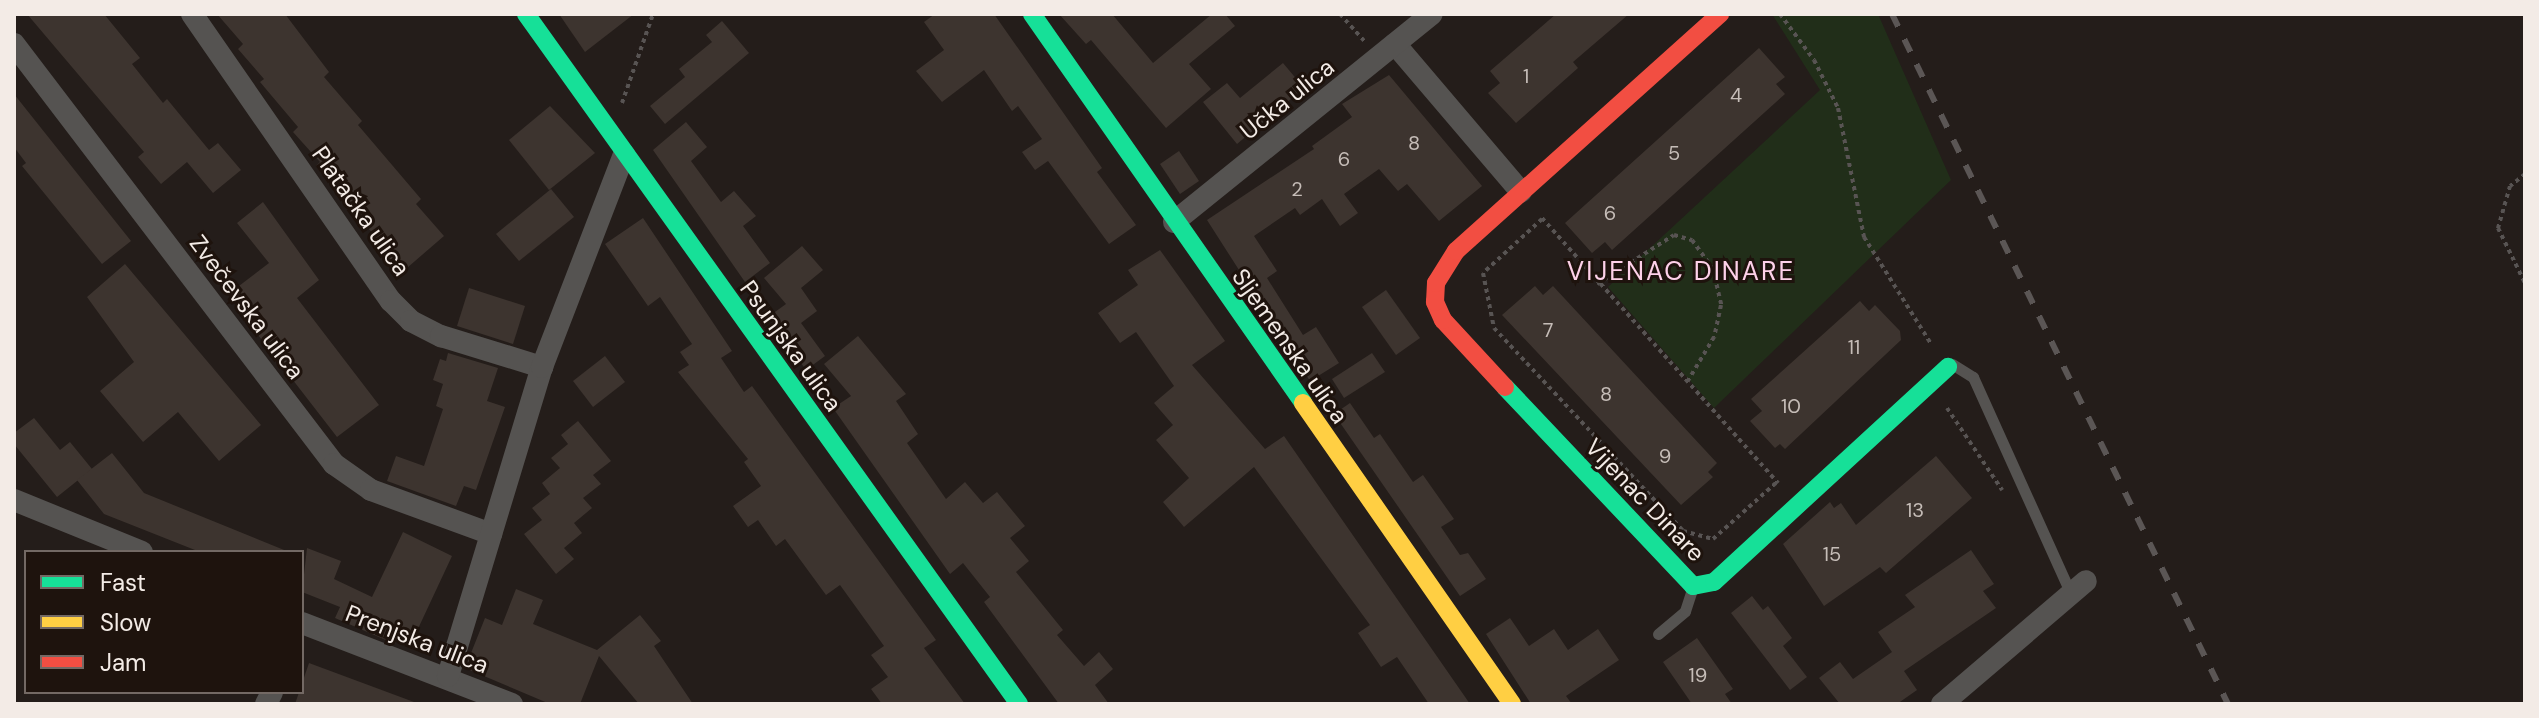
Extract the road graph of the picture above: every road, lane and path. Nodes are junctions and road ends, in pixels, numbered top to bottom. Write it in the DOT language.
graph roads {
  1 [pos="192,14"];
  2 [pos="526,14"];
  3 [pos="653,14"];
  4 [pos="1032,14"];
  5 [pos="1340,14"];
  6 [pos="1432,14"];
  7 [pos="1720,14"];
  8 [pos="1780,14"];
  9 [pos="14,44"];
  10 [pos="1387,51"];
  11 [pos="611,135"];
  12 [pos="624,154"];
  13 [pos="2525,174"];
  14 [pos="1521,192"];
  15 [pos="1542,219"];
  16 [pos="1174,222"];
  17 [pos="2525,283"];
  18 [pos="1597,284"];
  19 [pos="542,367"];
  20 [pos="1948,367"];
  21 [pos="1930,382"];
  22 [pos="1686,384"];
  23 [pos="1777,482"];
  24 [pos="14,500"];
  25 [pos="2008,500"];
  26 [pos="1799,505"];
  27 [pos="491,534"];
  28 [pos="137,550"];
  29 [pos="1693,586"];
  30 [pos="2079,588"];
  31 [pos="304,624"];
  32 [pos="1658,634"];
  33 [pos="448,676"];
  34 [pos="512,704"];
  35 [pos="1019,704"];
  36 [pos="1512,704"];
  37 [pos="1942,704"];
  1 -- 19 [label="street, Platačka ulica"];
  2 -- 11 [label="street, Psunjska ulica"];
  3 -- 11 [label="path"];
  4 -- 16 [label="street, Sljemenska ulica"];
  5 -- 10 [label="path"];
  6 -- 10 [label="street, Učka ulica"];
  7 -- 14 [label="street, Vijenac Dinare"];
  8 -- 20 [label="path"];
  9 -- 27 [label="street, Zvečevska ulica"];
  10 -- 14 [label="street"];
  10 -- 16 [label="street, Učka ulica"];
  11 -- 12 [label="street, Psunjska ulica"];
  12 -- 19 [label="street"];
  12 -- 35 [label="street, Psunjska ulica"];
  13 -- 17 [label="path"];
  14 -- 15 [label="path"];
  14 -- 29 [label="street, Vijenac Dinare"];
  15 -- 18 [label="path"];
  15 -- 23 [label="path"];
  16 -- 36 [label="street, Sljemenska ulica"];
  18 -- 22 [label="path"];
  18 -- 22 [label="path"];
  19 -- 27 [label="street"];
  20 -- 21 [label="street, Vijenac Dinare"];
  20 -- 30 [label="lane"];
  21 -- 25 [label="path"];
  21 -- 26 [label="street, Vijenac Dinare"];
  22 -- 23 [label="path"];
  23 -- 26 [label="path"];
  24 -- 28 [label="street"];
  26 -- 29 [label="street, Vijenac Dinare"];
  27 -- 33 [label="street"];
  29 -- 32 [label="lane"];
  30 -- 37 [label="street"];
  31 -- 33 [label="street, Prenjska ulica"];
  33 -- 34 [label="street, Prenjska ulica"];
}
